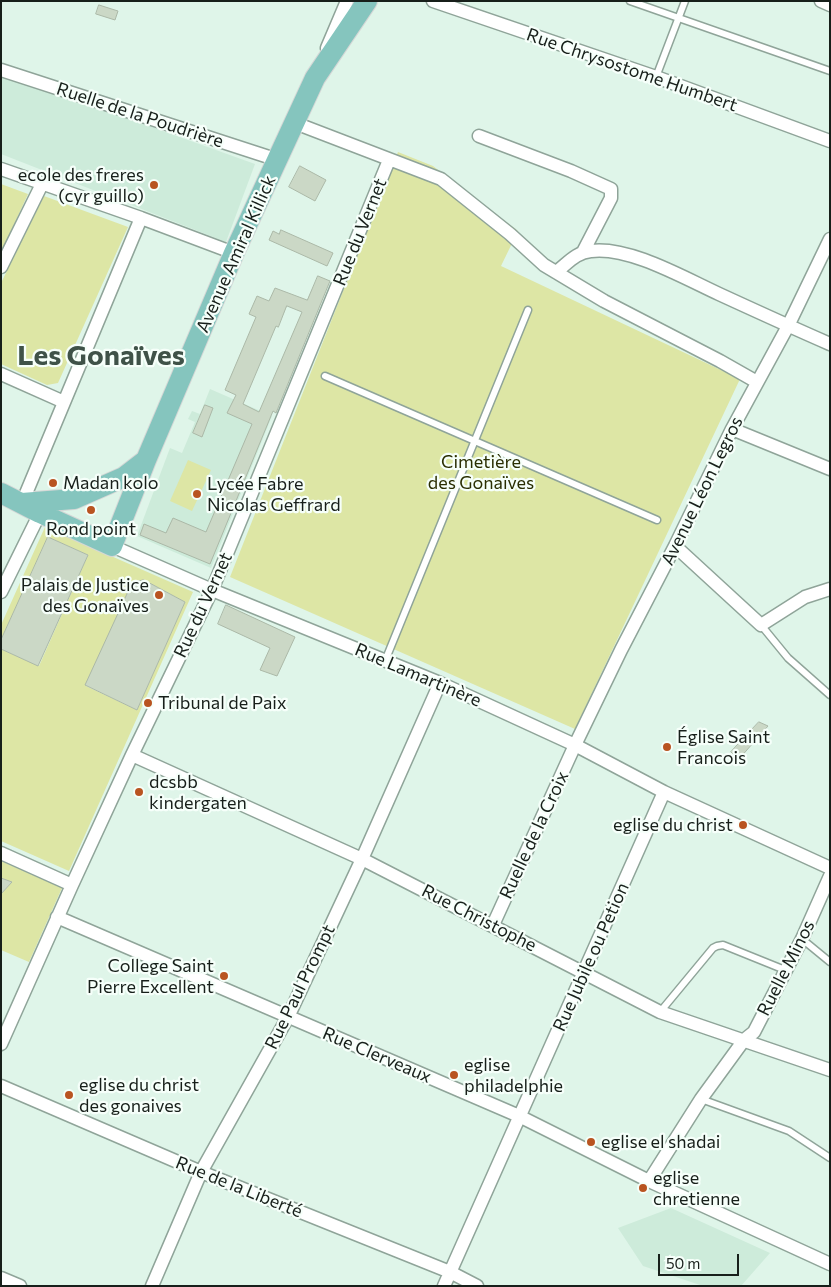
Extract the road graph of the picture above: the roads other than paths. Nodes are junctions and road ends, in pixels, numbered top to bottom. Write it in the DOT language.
graph roads {
  1 [pos="347,1"];
  2 [pos="367,1"];
  3 [pos="433,1"];
  4 [pos="630,1"];
  5 [pos="684,1"];
  6 [pos="821,1"];
  7 [pos="830,5"];
  8 [pos="678,17"];
  9 [pos="1,70"];
  10 [pos="830,72"];
  11 [pos="656,77"];
  12 [pos="315,78"];
  13 [pos="295,123"];
  14 [pos="479,136"];
  15 [pos="830,141"];
  16 [pos="278,160"];
  17 [pos="390,160"];
  18 [pos="1,169"];
  19 [pos="42,184"];
  20 [pos="141,218"];
  21 [pos="830,239"];
  22 [pos="583,252"];
  23 [pos="234,253"];
  24 [pos="1,267"];
  25 [pos="556,272"];
  26 [pos="528,310"];
  27 [pos="788,326"];
  28 [pos="830,344"];
  29 [pos="1,374"];
  30 [pos="325,376"];
  31 [pos="756,382"];
  32 [pos="64,402"];
  33 [pos="732,429"];
  34 [pos="474,442"];
  35 [pos="146,460"];
  36 [pos="830,469"];
  37 [pos="1,493"];
  38 [pos="22,503"];
  39 [pos="40,513"];
  40 [pos="657,520"];
  41 [pos="112,546"];
  42 [pos="675,546"];
  43 [pos="830,589"];
  44 [pos="212,590"];
  45 [pos="1,592"];
  46 [pos="761,625"];
  47 [pos="385,661"];
  48 [pos="440,683"];
  49 [pos="830,695"];
  50 [pos="575,745"];
  51 [pos="132,755"];
  52 [pos="664,792"];
  53 [pos="1,853"];
  54 [pos="362,859"];
  55 [pos="830,868"];
  56 [pos="830,876"];
  57 [pos="72,884"];
  58 [pos="58,917"];
  59 [pos="493,924"];
  60 [pos="802,939"];
  61 [pos="830,962"];
  62 [pos="785,970"];
  63 [pos="584,972"];
  64 [pos="660,1012"];
  65 [pos="288,1017"];
  66 [pos="749,1036"];
  67 [pos="1,1044"];
  68 [pos="830,1070"];
  69 [pos="1,1086"];
  70 [pos="701,1099"];
  71 [pos="519,1116"];
  72 [pos="830,1158"];
  73 [pos="201,1172"];
  74 [pos="648,1181"];
  75 [pos="830,1264"];
  76 [pos="450,1272"];
  77 [pos="1,1278"];
  78 [pos="20,1286"];
  79 [pos="152,1286"];
  80 [pos="444,1286"];
  81 [pos="477,1286"];
  1 -- 12 [label="street"];
  2 -- 12 [label="main road, Avenue Amiral Killick"];
  3 -- 11 [label="street, Rue Chrysostome Humbert"];
  4 -- 8 [label="lane"];
  5 -- 8 [label="lane"];
  6 -- 7 [label="street"];
  8 -- 10 [label="lane"];
  8 -- 11 [label="lane"];
  9 -- 16 [label="street, Ruelle de la Poudrière"];
  11 -- 15 [label="street, Rue Chrysostome Humbert"];
  12 -- 13 [label="main road, Avenue Amiral Killick"];
  13 -- 16 [label="main road, Avenue Amiral Killick"];
  13 -- 17 [label="street"];
  14 -- 22 [label="street"];
  16 -- 23 [label="main road, Avenue Amiral Killick"];
  17 -- 25 [label="street"];
  17 -- 44 [label="street, Rue du Vernet"];
  18 -- 19 [label="street"];
  19 -- 20 [label="street"];
  19 -- 24 [label="street"];
  20 -- 23 [label="street"];
  20 -- 32 [label="street"];
  21 -- 27 [label="street, Avenue Léon Legros"];
  22 -- 25 [label="street"];
  22 -- 27 [label="street"];
  23 -- 35 [label="main road, Avenue Amiral Killick"];
  25 -- 31 [label="street"];
  26 -- 34 [label="lane"];
  27 -- 28 [label="street"];
  27 -- 31 [label="street, Avenue Léon Legros"];
  29 -- 32 [label="street"];
  30 -- 34 [label="lane"];
  31 -- 33 [label="street, Avenue Léon Legros"];
  32 -- 38 [label="street"];
  33 -- 36 [label="street"];
  33 -- 42 [label="street, Avenue Léon Legros"];
  34 -- 40 [label="lane"];
  34 -- 47 [label="lane"];
  35 -- 38 [label="main road"];
  35 -- 41 [label="main road, Avenue Amiral Killick"];
  37 -- 38 [label="main road, Rue Lamartinère"];
  38 -- 39 [label="main road, Rue Lamartinère"];
  39 -- 41 [label="main road, Rue Lamartinère"];
  39 -- 45 [label="street"];
  41 -- 44 [label="street, Rue Lamartinère"];
  42 -- 46 [label="street"];
  42 -- 50 [label="street, Avenue Léon Legros"];
  43 -- 46 [label="street"];
  44 -- 47 [label="street, Rue Lamartinère"];
  44 -- 51 [label="street, Rue du Vernet"];
  46 -- 49 [label="lane"];
  47 -- 48 [label="street, Rue Lamartinère"];
  48 -- 50 [label="street, Rue Lamartinère"];
  48 -- 54 [label="street, Rue Paul Prompt"];
  50 -- 52 [label="street, Rue Lamartinère"];
  50 -- 59 [label="street, Ruelle de la Croix"];
  51 -- 54 [label="street, Rue Christophe"];
  51 -- 57 [label="street, Rue du Vernet"];
  52 -- 55 [label="street, Rue Lamartinère"];
  52 -- 63 [label="street, Rue Jubile ou Petion"];
  53 -- 57 [label="street"];
  54 -- 59 [label="street, Rue Christophe"];
  54 -- 65 [label="street, Rue Paul Prompt"];
  56 -- 60 [label="street, Ruelle Minos"];
  57 -- 58 [label="street, Rue du Vernet"];
  58 -- 65 [label="street, Rue Clerveaux"];
  58 -- 67 [label="street, Rue du Vernet"];
  59 -- 63 [label="street, Rue Christophe"];
  60 -- 61 [label="lane"];
  60 -- 62 [label="street, Ruelle Minos"];
  62 -- 64 [label="lane"];
  62 -- 66 [label="street, Ruelle Minos"];
  63 -- 64 [label="street, Rue Christophe"];
  63 -- 71 [label="street, Rue Jubile ou Petion"];
  64 -- 66 [label="street, Rue Christophe"];
  65 -- 71 [label="street, Rue Clerveaux"];
  65 -- 73 [label="street, Rue Paul Prompt"];
  66 -- 68 [label="street, Rue Christophe"];
  66 -- 70 [label="street, Ruelle Minos"];
  69 -- 73 [label="street, Rue de la Liberté"];
  70 -- 72 [label="lane"];
  70 -- 74 [label="street, Ruelle Minos"];
  71 -- 74 [label="street, Rue Clerveaux"];
  71 -- 76 [label="street, Rue Jubile ou Petion"];
  73 -- 76 [label="street, Rue de la Liberté"];
  73 -- 79 [label="street, Rue Paul Prompt"];
  74 -- 75 [label="street, Rue Clerveaux"];
  76 -- 80 [label="street, Rue Jubile ou Petion"];
  76 -- 81 [label="street, Rue de la Liberté"];
  77 -- 78 [label="street"];
}
